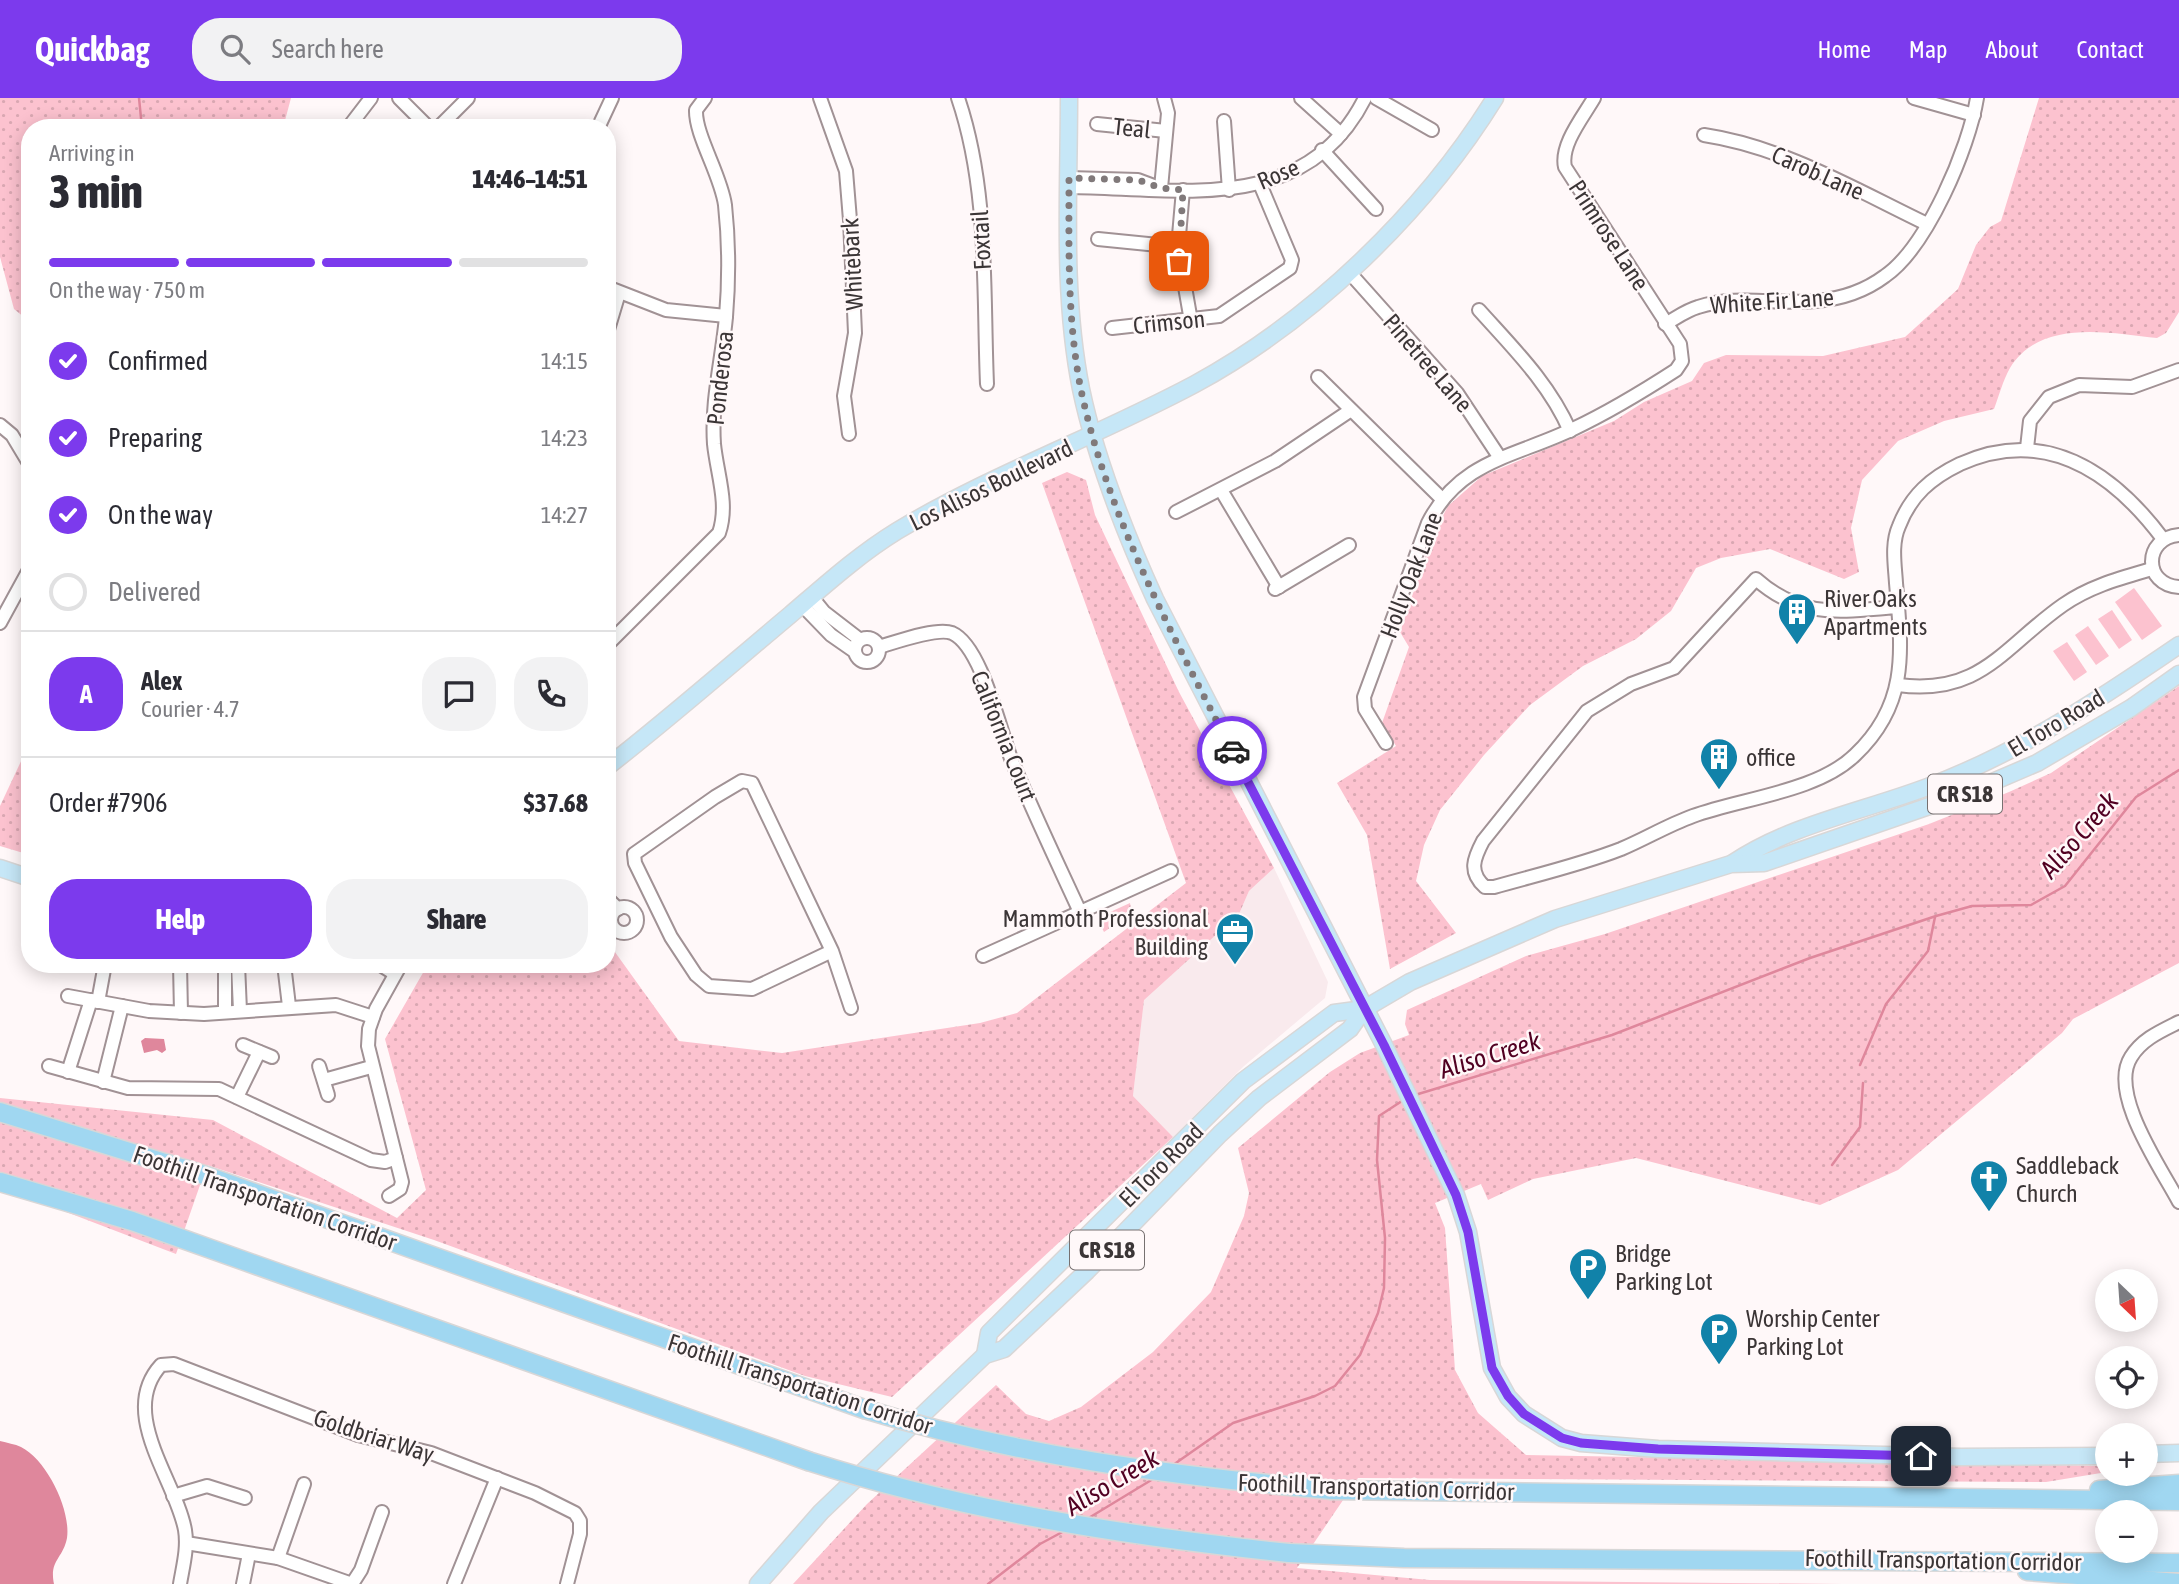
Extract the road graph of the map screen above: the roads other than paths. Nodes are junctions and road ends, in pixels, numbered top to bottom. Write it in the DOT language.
graph roads {
  1 [pos="371,98"];
  2 [pos="400,98"];
  3 [pos="468,98"];
  4 [pos="612,98"];
  5 [pos="705,98"];
  6 [pos="820,98"];
  7 [pos="958,98"];
  8 [pos="1069,98"];
  9 [pos="1164,98"];
  10 [pos="1301,98"];
  11 [pos="1365,98"];
  12 [pos="1376,98"];
  13 [pos="1495,98"];
  14 [pos="1594,98"];
  15 [pos="1914,98"];
  16 [pos="1977,98"];
  17 [pos="1974,115"];
  18 [pos="355,119"];
  19 [pos="420,119"];
  20 [pos="447,119"];
  21 [pos="602,119"];
  22 [pos="1224,121"];
  23 [pos="1097,124"];
  24 [pos="1433,130"];
  25 [pos="1166,131"];
  26 [pos="1341,134"];
  27 [pos="1704,135"];
  28 [pos="1322,150"];
  29 [pos="1069,182"];
  30 [pos="1259,184"];
  31 [pos="1161,188"];
  32 [pos="1183,190"];
  33 [pos="1229,190"];
  34 [pos="1376,209"];
  35 [pos="1927,224"];
  36 [pos="1098,239"];
  37 [pos="1178,247"];
  38 [pos="1349,272"];
  39 [pos="616,291"];
  40 [pos="1479,310"];
  41 [pos="726,317"];
  42 [pos="1191,321"];
  43 [pos="1665,324"];
  44 [pos="1112,327"];
  45 [pos="1676,370"];
  46 [pos="2179,370"];
  47 [pos="1318,377"];
  48 [pos="987,384"];
  49 [pos="1351,410"];
  50 [pos="0,425"];
  51 [pos="1570,431"];
  52 [pos="849,434"];
  53 [pos="1093,435"];
  54 [pos="2027,448"];
  55 [pos="21,450"];
  56 [pos="1500,458"];
  57 [pos="1221,490"];
  58 [pos="1442,499"];
  59 [pos="1175,512"];
  60 [pos="2179,535"];
  61 [pos="2163,539"];
  62 [pos="1349,545"];
  63 [pos="2152,569"];
  64 [pos="21,580"];
  65 [pos="2179,587"];
  66 [pos="5,601"];
  67 [pos="807,601"];
  68 [pos="1898,607"];
  69 [pos="0,623"];
  70 [pos="616,636"];
  71 [pos="857,645"];
  72 [pos="2179,645"];
  73 [pos="879,647"];
  74 [pos="2179,674"];
  75 [pos="1898,685"];
  76 [pos="1386,743"];
  77 [pos="616,760"];
  78 [pos="1731,864"];
  79 [pos="0,868"];
  80 [pos="1171,871"];
  81 [pos="21,875"];
  82 [pos="652,896"];
  83 [pos="659,912"];
  84 [pos="1080,912"];
  85 [pos="616,913"];
  86 [pos="636,923"];
  87 [pos="616,929"];
  88 [pos="832,951"];
  89 [pos="983,956"];
  90 [pos="102,973"];
  91 [pos="180,973"];
  92 [pos="225,973"];
  93 [pos="238,973"];
  94 [pos="285,973"];
  95 [pos="396,973"];
  96 [pos="68,996"];
  97 [pos="94,1001"];
  98 [pos="122,1006"];
  99 [pos="289,1006"];
  100 [pos="851,1008"];
  101 [pos="1364,1009"];
  102 [pos="240,1011"];
  103 [pos="225,1012"];
  104 [pos="181,1013"];
  105 [pos="373,1017"];
  106 [pos="2179,1022"];
  107 [pos="243,1045"];
  108 [pos="259,1052"];
  109 [pos="272,1057"];
  110 [pos="49,1066"];
  111 [pos="320,1066"];
  112 [pos="371,1067"];
  113 [pos="68,1072"];
  114 [pos="324,1080"];
  115 [pos="103,1082"];
  116 [pos="328,1095"];
  117 [pos="237,1097"];
  118 [pos="0,1112"];
  119 [pos="396,1158"];
  120 [pos="0,1182"];
  121 [pos="388,1196"];
  122 [pos="2179,1202"];
  123 [pos="985,1355"];
  124 [pos="2179,1453"];
  125 [pos="2158,1454"];
  126 [pos="2095,1456"];
  127 [pos="497,1478"];
  128 [pos="304,1484"];
  129 [pos="2179,1484"];
  130 [pos="173,1496"];
  131 [pos="245,1498"];
  132 [pos="1974,1499"];
  133 [pos="2179,1502"];
  134 [pos="382,1512"];
  135 [pos="186,1543"];
  136 [pos="249,1554"];
  137 [pos="278,1558"];
  138 [pos="1856,1559"];
  139 [pos="2179,1563"];
  140 [pos="2179,1583"];
  141 [pos="180,1584"];
  142 [pos="243,1584"];
  143 [pos="352,1584"];
  144 [pos="454,1584"];
  145 [pos="567,1584"];
  146 [pos="758,1584"];
  1 -- 18 [label="street"];
  2 -- 19 [label="street"];
  3 -- 20 [label="street"];
  4 -- 21 [label="street"];
  5 -- 41 [label="street, Ponderosa"];
  6 -- 52 [label="street, Whitebark"];
  7 -- 48 [label="street, Foxtail"];
  8 -- 29 [label="main road"];
  9 -- 25 [label="street"];
  10 -- 26 [label="street"];
  11 -- 26 [label="street, Rose"];
  12 -- 24 [label="street"];
  13 -- 38 [label="main road, Los Alisos Boulevard"];
  14 -- 43 [label="street, Primrose Lane"];
  15 -- 17 [label="street"];
  16 -- 17 [label="street, White Fir Lane"];
  17 -- 35 [label="street, White Fir Lane"];
  22 -- 33 [label="street"];
  23 -- 25 [label="street, Teal"];
  25 -- 31 [label="street"];
  26 -- 28 [label="street, Rose"];
  27 -- 35 [label="street, Carob Lane"];
  28 -- 30 [label="street, Rose"];
  28 -- 34 [label="street"];
  29 -- 31 [label="street, Rose"];
  29 -- 53 [label="main road"];
  30 -- 33 [label="street, Rose"];
  30 -- 42 [label="street, Crimson"];
  31 -- 32 [label="street, Rose"];
  32 -- 33 [label="street, Rose"];
  32 -- 37 [label="street"];
  35 -- 43 [label="street, White Fir Lane"];
  36 -- 37 [label="street"];
  37 -- 42 [label="street"];
  38 -- 53 [label="main road, Los Alisos Boulevard"];
  38 -- 56 [label="street, Pinetree Lane"];
  39 -- 41 [label="street"];
  40 -- 51 [label="street"];
  41 -- 70 [label="street, Ponderosa"];
  42 -- 44 [label="street, Crimson"];
  43 -- 45 [label="street, Primrose Lane"];
  45 -- 51 [label="street, Holly Oak Lane"];
  46 -- 54 [label="street"];
  47 -- 49 [label="street"];
  49 -- 57 [label="street"];
  49 -- 58 [label="street"];
  50 -- 55 [label="street"];
  51 -- 56 [label="street, Holly Oak Lane"];
  53 -- 67 [label="main road, Los Alisos Boulevard"];
  53 -- 101 [label="main road"];
  54 -- 61 [label="street"];
  54 -- 68 [label="street"];
  56 -- 58 [label="street, Holly Oak Lane"];
  57 -- 59 [label="street"];
  57 -- 62 [label="street"];
  58 -- 76 [label="street, Holly Oak Lane"];
  60 -- 61 [label="street"];
  61 -- 63 [label="street"];
  63 -- 65 [label="street"];
  63 -- 75 [label="street"];
  64 -- 66 [label="street"];
  66 -- 69 [label="street"];
  67 -- 71 [label="street"];
  67 -- 77 [label="main road, Los Alisos Boulevard"];
  68 -- 75 [label="street"];
  68 -- 75 [label="street"];
  71 -- 73 [label="street"];
  71 -- 73 [label="street, California Court"];
  72 -- 78 [label="main road, El Toro Road / CR S18"];
  73 -- 84 [label="street, California Court"];
  74 -- 78 [label="main road, El Toro Road / CR S18"];
  78 -- 101 [label="main road, El Toro Road / CR S18"];
  79 -- 81 [label="main road"];
  80 -- 84 [label="street"];
  82 -- 83 [label="street"];
  82 -- 85 [label="street"];
  82 -- 88 [label="street"];
  83 -- 86 [label="street"];
  83 -- 88 [label="street"];
  84 -- 89 [label="street"];
  85 -- 86 [label="street"];
  86 -- 87 [label="street"];
  88 -- 100 [label="street"];
  90 -- 97 [label="street"];
  91 -- 104 [label="street"];
  92 -- 103 [label="street"];
  93 -- 102 [label="street"];
  94 -- 99 [label="street"];
  95 -- 105 [label="street"];
  96 -- 97 [label="street"];
  97 -- 98 [label="street"];
  97 -- 113 [label="street"];
  98 -- 104 [label="street"];
  98 -- 115 [label="street"];
  99 -- 102 [label="street"];
  99 -- 105 [label="street"];
  101 -- 123 [label="main road, El Toro Road / CR S18"];
  101 -- 123 [label="main road, El Toro Road / CR S18"];
  101 -- 126 [label="main road"];
  102 -- 103 [label="street"];
  103 -- 104 [label="street"];
  105 -- 112 [label="street"];
  106 -- 122 [label="street"];
  107 -- 108 [label="street"];
  108 -- 109 [label="street"];
  108 -- 117 [label="street"];
  110 -- 113 [label="street"];
  111 -- 114 [label="street"];
  112 -- 114 [label="street"];
  112 -- 119 [label="street"];
  113 -- 115 [label="street"];
  114 -- 116 [label="street"];
  115 -- 117 [label="street"];
  117 -- 119 [label="street"];
  118 -- 132 [label="highway, Foothill Transportation Corridor, bridge"];
  119 -- 121 [label="street"];
  120 -- 138 [label="highway, Foothill Transportation Corridor, bridge"];
  123 -- 146 [label="main road, El Toro Road / CR S18"];
  124 -- 125 [label="main road"];
  127 -- 130 [label="street, Goldbriar Way"];
  127 -- 144 [label="street"];
  127 -- 145 [label="street, Goldbriar Way"];
  128 -- 137 [label="street"];
  129 -- 132 [label="highway"];
  130 -- 131 [label="street"];
  130 -- 135 [label="street"];
  132 -- 133 [label="highway, Foothill Transportation Corridor"];
  134 -- 143 [label="street"];
  135 -- 136 [label="street"];
  135 -- 141 [label="street"];
  136 -- 137 [label="street"];
  136 -- 142 [label="street"];
  137 -- 143 [label="street"];
  138 -- 139 [label="highway, Foothill Transportation Corridor"];
  138 -- 140 [label="highway"];
}
